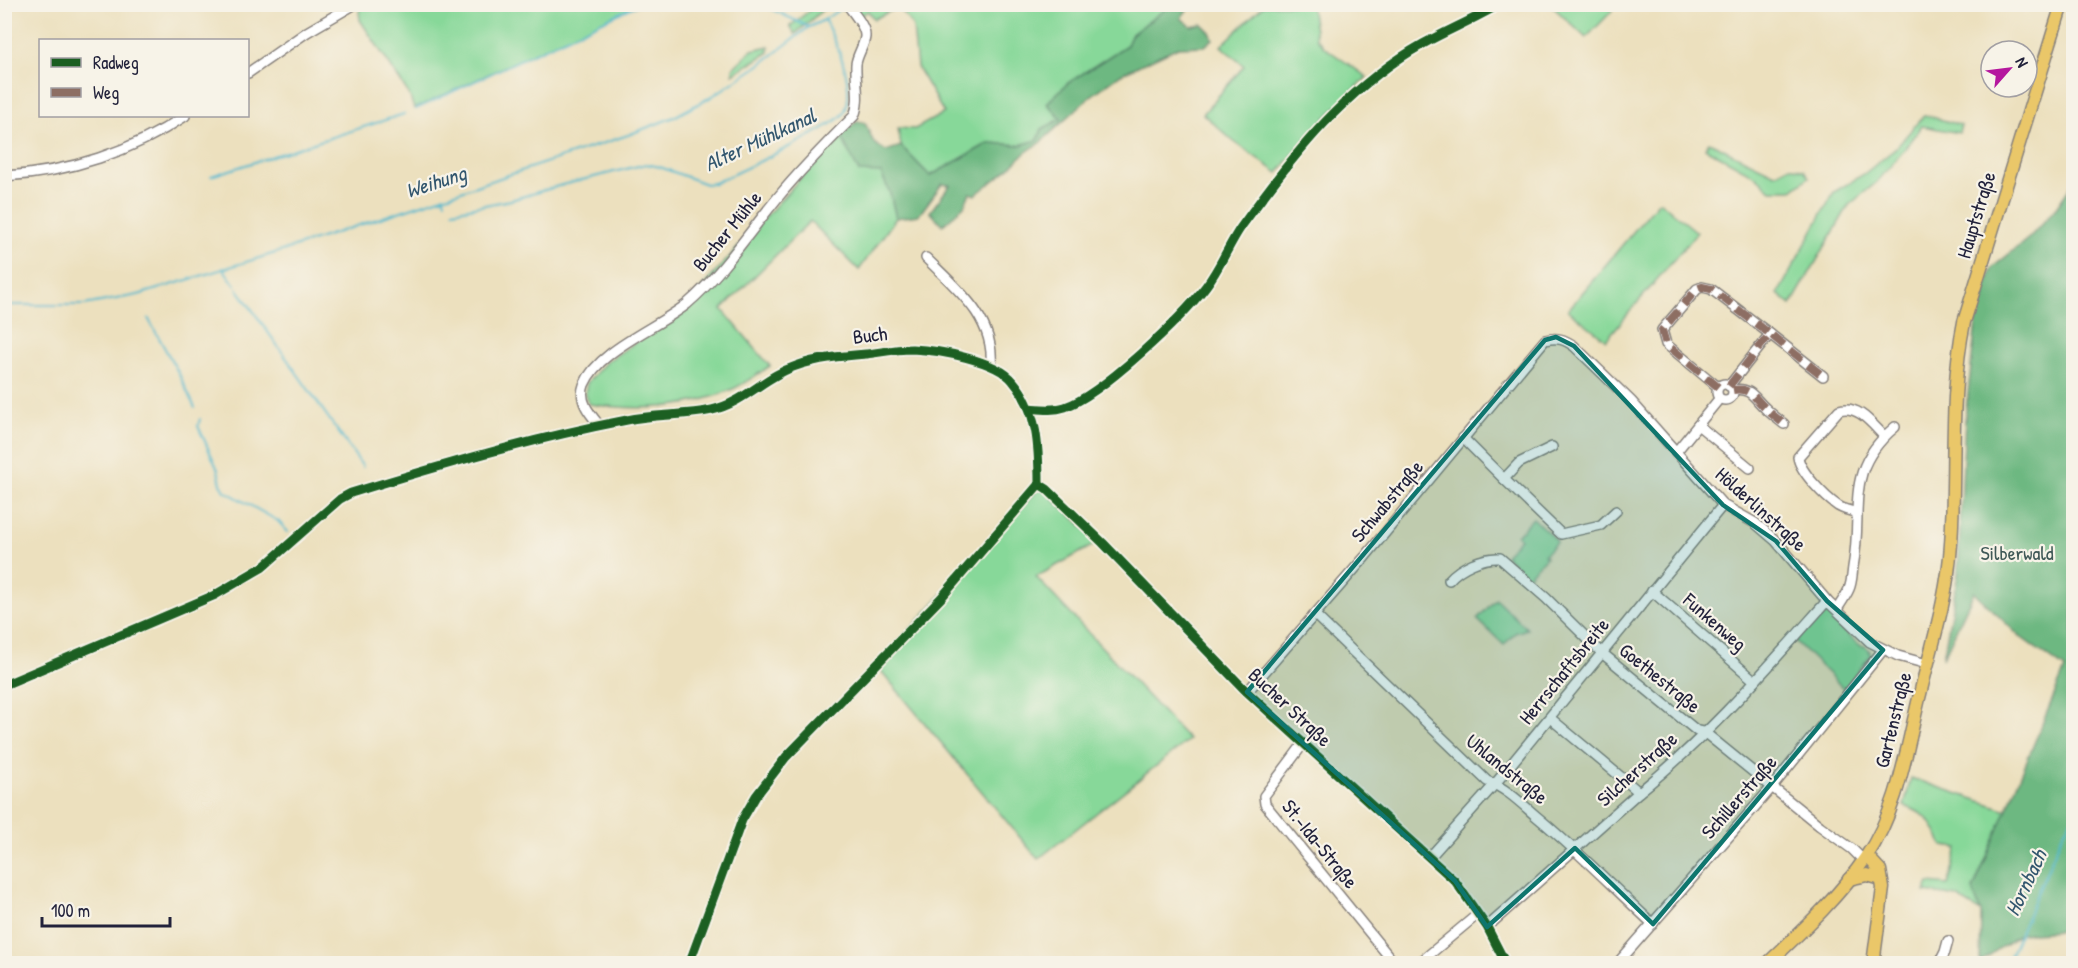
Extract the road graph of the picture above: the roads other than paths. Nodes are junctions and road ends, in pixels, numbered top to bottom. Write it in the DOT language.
graph roads {
  1 [pos="355,4"];
  2 [pos="2062,4"];
  3 [pos="849,7"];
  4 [pos="249,72"];
  5 [pos="183,117"];
  6 [pos="4,176"];
  7 [pos="926,258"];
  8 [pos="1770,334"];
  9 [pos="1556,337"];
  10 [pos="991,365"];
  11 [pos="1823,375"];
  12 [pos="1718,387"];
  13 [pos="1731,388"];
  14 [pos="1719,399"];
  15 [pos="1784,424"];
  16 [pos="1698,425"];
  17 [pos="600,426"];
  18 [pos="1895,427"];
  19 [pos="1884,436"];
  20 [pos="1463,438"];
  21 [pos="1954,442"];
  22 [pos="1552,447"];
  23 [pos="1676,452"];
  24 [pos="1750,468"];
  25 [pos="1504,479"];
  26 [pos="1039,484"];
  27 [pos="1723,505"];
  28 [pos="1616,512"];
  29 [pos="1856,512"];
  30 [pos="1449,580"];
  31 [pos="1652,591"];
  32 [pos="1827,601"];
  33 [pos="1838,609"];
  34 [pos="1315,615"];
  35 [pos="1883,650"];
  36 [pos="1602,653"];
  37 [pos="1927,664"];
  38 [pos="1755,681"];
  39 [pos="4,685"];
  40 [pos="1247,692"];
  41 [pos="1550,718"];
  42 [pos="1704,732"];
  43 [pos="1303,744"];
  44 [pos="1495,784"];
  45 [pos="1773,786"];
  46 [pos="1640,792"];
  47 [pos="1575,848"];
  48 [pos="1430,857"];
  49 [pos="1866,858"];
  50 [pos="1849,879"];
  51 [pos="1881,883"];
  52 [pos="1478,914"];
  53 [pos="1653,924"];
  54 [pos="1487,927"];
  55 [pos="1947,941"];
  56 [pos="689,963"];
  57 [pos="1395,963"];
  58 [pos="1418,963"];
  59 [pos="1506,963"];
  60 [pos="1617,963"];
  61 [pos="1767,963"];
  62 [pos="1873,963"];
  63 [pos="1939,963"];
  1 -- 4 [label="street"];
  2 -- 21 [label="main road, Hauptstraße"];
  3 -- 17 [label="street, Bucher Mühle"];
  5 -- 6 [label="street"];
  7 -- 10 [label="street"];
  8 -- 11 [label="street"];
  8 -- 12 [label="street"];
  8 -- 13 [label="street"];
  9 -- 20 [label="street, Schwabstraße"];
  9 -- 23 [label="street, Hölderlinstraße"];
  10 -- 17 [label="street, Buch"];
  10 -- 26 [label="street, Buch"];
  12 -- 13 [label="street"];
  12 -- 14 [label="street"];
  13 -- 14 [label="street"];
  13 -- 15 [label="street"];
  14 -- 16 [label="street"];
  16 -- 23 [label="street"];
  16 -- 24 [label="street"];
  17 -- 39 [label="street"];
  18 -- 19 [label="street"];
  19 -- 29 [label="street"];
  19 -- 29 [label="street"];
  20 -- 25 [label="street"];
  20 -- 34 [label="street, Schwabstraße"];
  21 -- 37 [label="main road, Gartenstraße"];
  22 -- 25 [label="street"];
  23 -- 27 [label="street, Hölderlinstraße"];
  25 -- 28 [label="street"];
  26 -- 40 [label="street, Bucher Straße"];
  26 -- 56 [label="street"];
  27 -- 31 [label="street, Herrschaftsbreite"];
  27 -- 32 [label="street, Hölderlinstraße"];
  29 -- 33 [label="street"];
  30 -- 36 [label="street, Goethestraße"];
  31 -- 36 [label="street, Herrschaftsbreite"];
  31 -- 38 [label="street, Funkenweg"];
  32 -- 33 [label="street, Hölderlinstraße"];
  32 -- 38 [label="street, Silcherstraße"];
  33 -- 35 [label="street, Hölderlinstraße"];
  34 -- 40 [label="street, Schwabstraße"];
  34 -- 44 [label="street, Uhlandstraße"];
  35 -- 37 [label="street, Hölderlinstraße"];
  35 -- 45 [label="street, Schillerstraße"];
  36 -- 41 [label="street, Herrschaftsbreite"];
  36 -- 42 [label="street, Goethestraße"];
  37 -- 49 [label="main road, Gartenstraße"];
  38 -- 42 [label="street, Silcherstraße"];
  40 -- 43 [label="street, Bucher Straße"];
  41 -- 44 [label="street, Herrschaftsbreite"];
  41 -- 46 [label="street"];
  42 -- 45 [label="street, Goethestraße"];
  42 -- 46 [label="street, Silcherstraße"];
  43 -- 48 [label="street, Bucher Straße"];
  43 -- 57 [label="street, St.-Ida-Straße"];
  44 -- 47 [label="street, Uhlandstraße"];
  44 -- 48 [label="street, Herrschaftsbreite"];
  45 -- 49 [label="street, Goethestraße"];
  45 -- 53 [label="street, Schillerstraße"];
  46 -- 47 [label="street, Silcherstraße"];
  47 -- 53 [label="street, Uhlandstraße"];
  47 -- 54 [label="street, Silcherstraße"];
  48 -- 52 [label="street, Bucher Straße"];
  49 -- 50 [label="main road, Gartenstraße"];
  49 -- 51 [label="main road"];
  50 -- 51 [label="main road"];
  50 -- 61 [label="main road, Gartenstraße"];
  51 -- 62 [label="main road"];
  52 -- 54 [label="street, Bucher Straße"];
  52 -- 58 [label="street"];
  53 -- 60 [label="street, Schillerstraße"];
  54 -- 59 [label="street, Bucher Straße"];
  55 -- 63 [label="street"];
}
